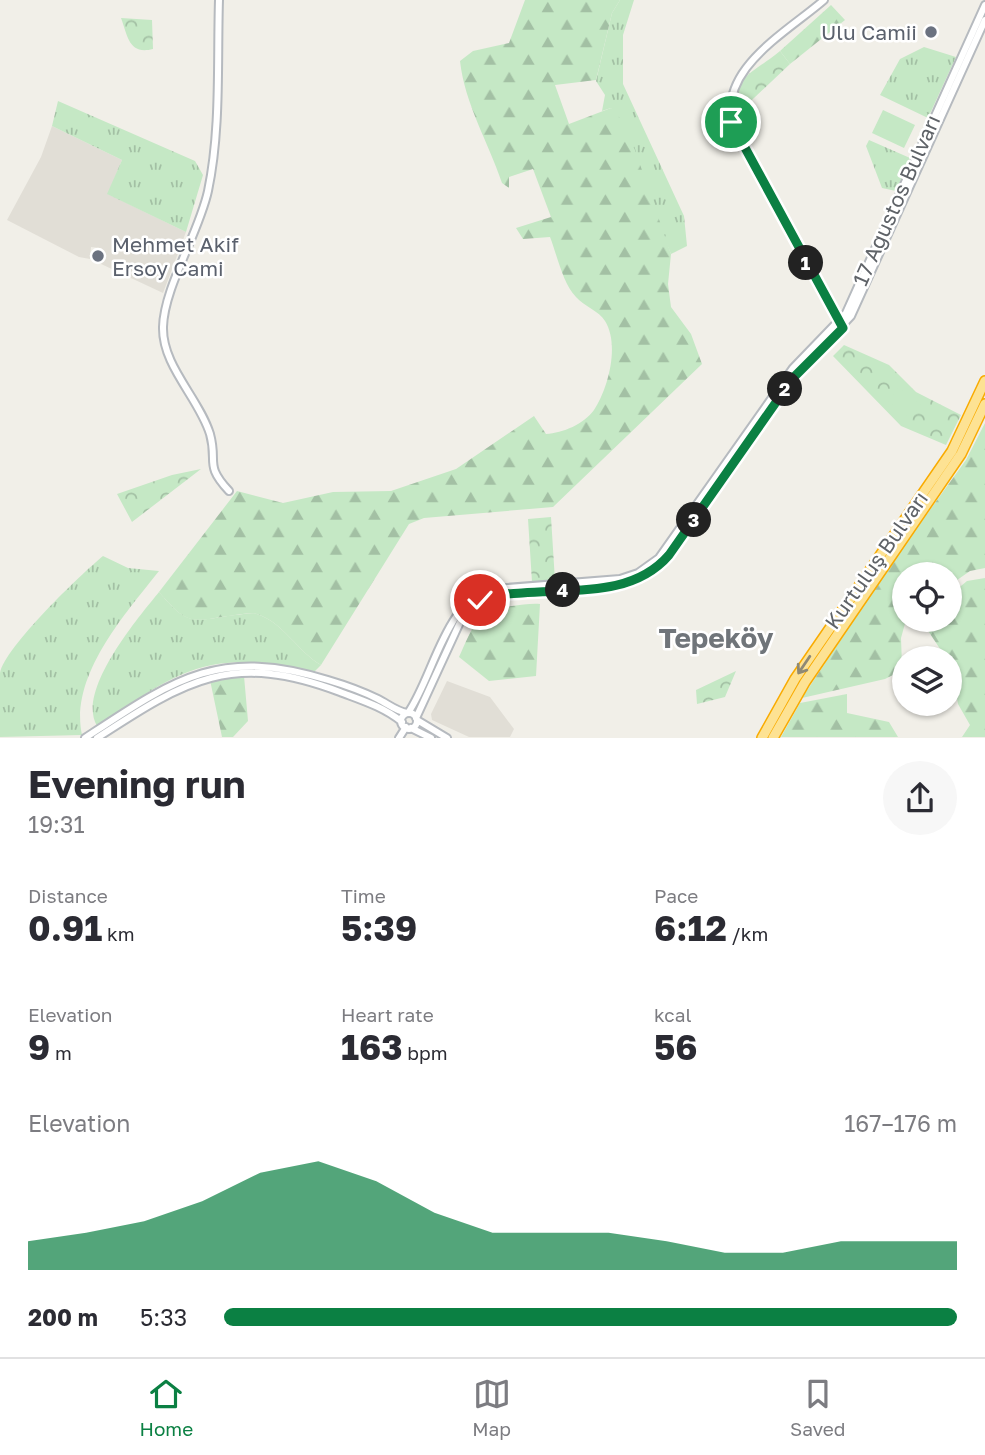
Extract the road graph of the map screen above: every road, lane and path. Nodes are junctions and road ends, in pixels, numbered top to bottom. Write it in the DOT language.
graph roads {
  1 [pos="219,0"];
  2 [pos="824,0"];
  3 [pos="984,8"];
  4 [pos="985,20"];
  5 [pos="841,325"];
  6 [pos="985,381"];
  7 [pos="985,404"];
  8 [pos="229,491"];
  9 [pos="407,713"];
  10 [pos="416,719"];
  11 [pos="406,726"];
  12 [pos="85,737"];
  13 [pos="97,737"];
  14 [pos="399,737"];
  15 [pos="432,737"];
  16 [pos="447,737"];
  17 [pos="762,737"];
  18 [pos="773,737"];
  1 -- 8 [label="main road"];
  2 -- 5 [label="main road"];
  3 -- 5 [label="main road, 17 Ağustos Bulvarı"];
  4 -- 5 [label="main road, 17 Ağustos Bulvarı"];
  5 -- 9 [label="main road, 17 Ağustos Bulvarı"];
  5 -- 10 [label="main road, 17 Ağustos Bulvarı"];
  6 -- 17 [label="highway, Kurtuluş Bulvarı, one-way"];
  7 -- 18 [label="highway, Kurtuluş Bulvarı"];
  9 -- 10 [label="main road"];
  9 -- 11 [label="main road, 17 Ağustos Bulvarı"];
  9 -- 12 [label="main road"];
  10 -- 11 [label="main road, 17 Ağustos Bulvarı"];
  10 -- 16 [label="main road"];
  11 -- 13 [label="main road"];
  11 -- 14 [label="main road"];
  11 -- 15 [label="main road"];
}
